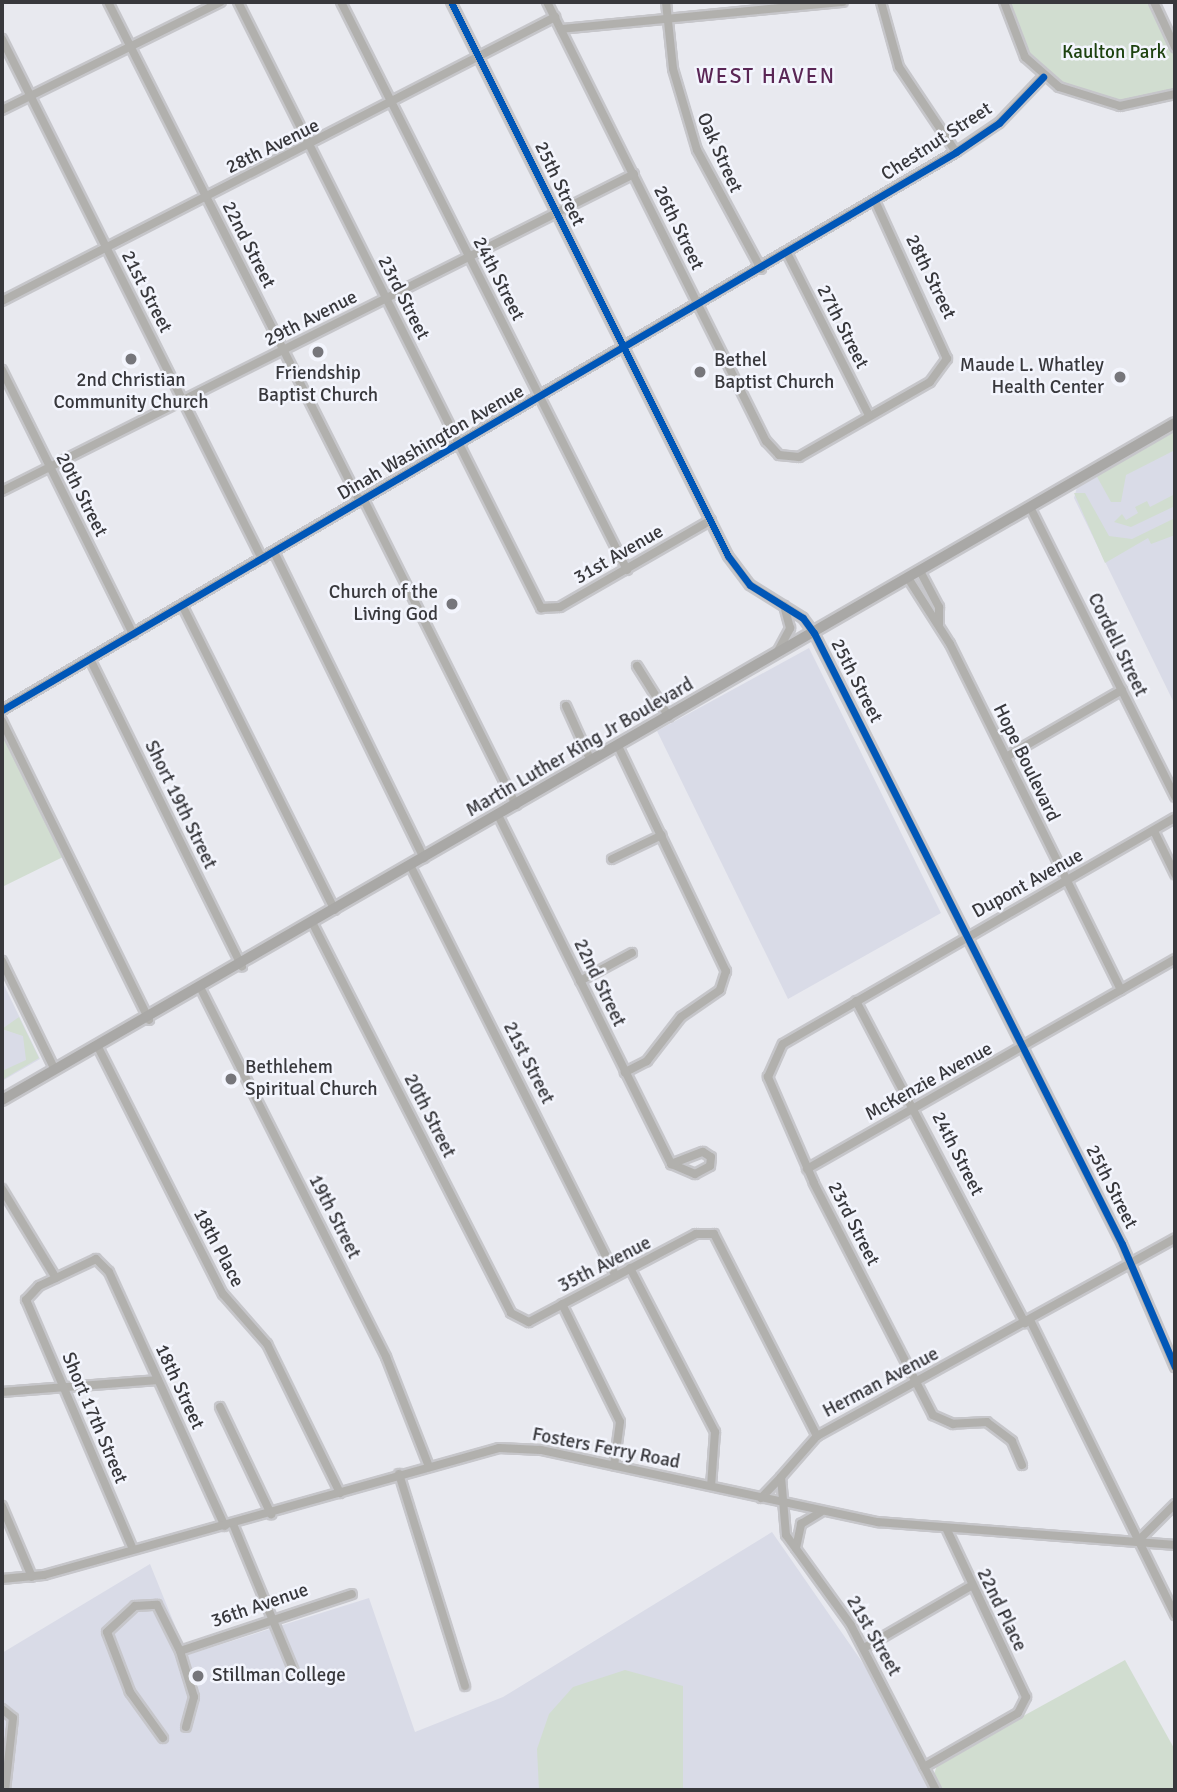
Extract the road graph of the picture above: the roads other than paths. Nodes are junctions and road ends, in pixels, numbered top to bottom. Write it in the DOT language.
graph roads {
  1 [pos="108,2"];
  2 [pos="221,2"];
  3 [pos="238,2"];
  4 [pos="341,2"];
  5 [pos="451,2"];
  6 [pos="547,2"];
  7 [pos="666,2"];
  8 [pos="843,2"];
  9 [pos="881,2"];
  10 [pos="1004,2"];
  11 [pos="1154,2"];
  12 [pos="773,5"];
  13 [pos="555,17"];
  14 [pos="666,17"];
  15 [pos="561,29"];
  16 [pos="2,39"];
  17 [pos="131,47"];
  18 [pos="1175,47"];
  19 [pos="480,61"];
  20 [pos="1043,77"];
  21 [pos="1175,94"];
  22 [pos="30,96"];
  23 [pos="393,105"];
  24 [pos="2,110"];
  25 [pos="309,148"];
  26 [pos="956,152"];
  27 [pos="634,174"];
  28 [pos="207,197"];
  29 [pos="874,201"];
  30 [pos="556,213"];
  31 [pos="107,248"];
  32 [pos="787,253"];
  33 [pos="470,257"];
  34 [pos="761,268"];
  35 [pos="386,299"];
  36 [pos="2,301"];
  37 [pos="698,305"];
  38 [pos="284,350"];
  39 [pos="624,350"];
  40 [pos="2,370"];
  41 [pos="541,398"];
  42 [pos="184,402"];
  43 [pos="869,415"];
  44 [pos="1175,423"];
  45 [pos="459,444"];
  46 [pos="49,467"];
  47 [pos="2,491"];
  48 [pos="362,501"];
  49 [pos="1030,507"];
  50 [pos="711,520"];
  51 [pos="274,552"];
  52 [pos="262,559"];
  53 [pos="627,570"];
  54 [pos="920,571"];
  55 [pos="908,578"];
  56 [pos="782,604"];
  57 [pos="182,605"];
  58 [pos="541,608"];
  59 [pos="939,625"];
  60 [pos="814,633"];
  61 [pos="133,634"];
  62 [pos="774,656"];
  63 [pos="90,659"];
  64 [pos="637,666"];
  65 [pos="1122,690"];
  66 [pos="566,705"];
  67 [pos="2,708"];
  68 [pos="669,717"];
  69 [pos="2,721"];
  70 [pos="618,746"];
  71 [pos="1006,757"];
  72 [pos="591,761"];
  73 [pos="1175,797"];
  74 [pos="516,805"];
  75 [pos="498,815"];
  76 [pos="1175,818"];
  77 [pos="1154,831"];
  78 [pos="662,835"];
  79 [pos="424,858"];
  80 [pos="612,859"];
  81 [pos="411,867"];
  82 [pos="1175,874"];
  83 [pos="1067,880"];
  84 [pos="335,910"];
  85 [pos="313,924"];
  86 [pos="967,936"];
  87 [pos="632,953"];
  88 [pos="1175,959"];
  89 [pos="2,961"];
  90 [pos="242,965"];
  91 [pos="580,981"];
  92 [pos="201,989"];
  93 [pos="1121,990"];
  94 [pos="856,1001"];
  95 [pos="149,1020"];
  96 [pos="98,1047"];
  97 [pos="1022,1049"];
  98 [pos="55,1070"];
  99 [pos="625,1072"];
  100 [pos="768,1077"];
  101 [pos="2,1100"];
  102 [pos="916,1108"];
  103 [pos="671,1164"];
  104 [pos="807,1169"];
  105 [pos="2,1189"];
  106 [pos="1175,1238"];
  107 [pos="1128,1265"];
  108 [pos="630,1268"];
  109 [pos="615,1274"];
  110 [pos="56,1278"];
  111 [pos="562,1304"];
  112 [pos="518,1320"];
  113 [pos="1028,1321"];
  114 [pos="1175,1367"];
  115 [pos="158,1380"];
  116 [pos="915,1383"];
  117 [pos="63,1385"];
  118 [pos="2,1392"];
  119 [pos="220,1407"];
  120 [pos="817,1436"];
  121 [pos="428,1464"];
  122 [pos="1022,1465"];
  123 [pos="614,1466"];
  124 [pos="399,1474"];
  125 [pos="781,1477"];
  126 [pos="711,1486"];
  127 [pos="340,1493"];
  128 [pos="761,1498"];
  129 [pos="779,1502"];
  130 [pos="1175,1504"];
  131 [pos="2,1506"];
  132 [pos="824,1511"];
  133 [pos="271,1514"];
  134 [pos="229,1525"];
  135 [pos="946,1528"];
  136 [pos="1139,1541"];
  137 [pos="1175,1545"];
  138 [pos="132,1547"];
  139 [pos="796,1548"];
  140 [pos="32,1577"];
  141 [pos="2,1579"];
  142 [pos="971,1586"];
  143 [pos="352,1594"];
  144 [pos="1175,1615"];
  145 [pos="270,1617"];
  146 [pos="863,1648"];
  147 [pos="180,1651"];
  148 [pos="294,1671"];
  149 [pos="466,1686"];
  150 [pos="2,1709"];
  151 [pos="186,1727"];
  152 [pos="163,1738"];
  153 [pos="924,1767"];
  154 [pos="5,1790"];
  155 [pos="936,1790"];
  1 -- 17 [label="street, 22nd Street"];
  2 -- 17 [label="street"];
  3 -- 25 [label="street, 23rd Street"];
  4 -- 23 [label="street, 24th Street"];
  5 -- 19 [label="street, 25th Street"];
  6 -- 13 [label="street, 26th Street"];
  7 -- 14 [label="street, Oak Street"];
  8 -- 12 [label="street"];
  9 -- 26 [label="street"];
  10 -- 20 [label="street"];
  11 -- 18 [label="street"];
  12 -- 14 [label="street"];
  13 -- 15 [label="street, 26th Street"];
  13 -- 19 [label="street, 28th Avenue"];
  14 -- 15 [label="street"];
  14 -- 34 [label="street, Oak Street"];
  15 -- 27 [label="street, 26th Street"];
  16 -- 22 [label="street, 21st Street"];
  17 -- 22 [label="street"];
  17 -- 28 [label="street, 22nd Street"];
  19 -- 23 [label="street, 28th Avenue"];
  19 -- 30 [label="street, 25th Street"];
  20 -- 21 [label="street"];
  20 -- 26 [label="street, Chestnut Street"];
  22 -- 24 [label="street"];
  22 -- 31 [label="street, 21st Street"];
  23 -- 25 [label="street, 28th Avenue"];
  23 -- 33 [label="street, 24th Street"];
  25 -- 28 [label="street, 28th Avenue"];
  25 -- 35 [label="street, 23rd Street"];
  26 -- 29 [label="street, Chestnut Street"];
  27 -- 30 [label="street, 29th Avenue"];
  27 -- 37 [label="street, 26th Street"];
  28 -- 31 [label="street, 28th Avenue"];
  28 -- 38 [label="street, 22nd Street"];
  29 -- 32 [label="street, Dinah Washington Avenue"];
  29 -- 43 [label="street, 28th Street"];
  30 -- 33 [label="street, 29th Avenue"];
  30 -- 39 [label="street, 25th Street"];
  31 -- 36 [label="street, 28th Avenue"];
  31 -- 42 [label="street, 21st Street"];
  32 -- 34 [label="street, Dinah Washington Avenue"];
  32 -- 43 [label="street, 27th Street"];
  33 -- 35 [label="street, 29th Avenue"];
  33 -- 41 [label="street, 24th Street"];
  34 -- 37 [label="street, Dinah Washington Avenue"];
  35 -- 38 [label="street, 29th Avenue"];
  35 -- 45 [label="street, 23rd Street"];
  37 -- 39 [label="street, Dinah Washington Avenue"];
  37 -- 43 [label="street, 26th Street"];
  38 -- 42 [label="street, 29th Avenue"];
  38 -- 48 [label="street, 22nd Street"];
  39 -- 41 [label="street, Dinah Washington Avenue"];
  39 -- 50 [label="street, 25th Street"];
  40 -- 46 [label="street, 20th Street"];
  41 -- 45 [label="street, Dinah Washington Avenue"];
  41 -- 53 [label="street, 24th Street"];
  42 -- 46 [label="street, 29th Avenue"];
  42 -- 52 [label="street, 21st Street"];
  44 -- 49 [label="main road, Martin Luther King Jr Boulevard"];
  45 -- 48 [label="street, Dinah Washington Avenue"];
  45 -- 58 [label="street, 23rd Street"];
  46 -- 47 [label="street, 29th Avenue"];
  46 -- 61 [label="street, 20th Street"];
  48 -- 51 [label="street, Dinah Washington Avenue"];
  48 -- 74 [label="street, 22nd Street"];
  49 -- 54 [label="main road, Martin Luther King Jr Boulevard"];
  49 -- 65 [label="street, Cordell Street"];
  50 -- 53 [label="street, 31st Avenue"];
  50 -- 56 [label="street, 25th Street"];
  51 -- 52 [label="street, Dinah Washington Avenue"];
  51 -- 79 [label="street"];
  52 -- 57 [label="street, Dinah Washington Avenue"];
  53 -- 58 [label="street, 31st Avenue"];
  54 -- 55 [label="main road, Martin Luther King Jr Boulevard"];
  54 -- 59 [label="street, Hope Boulevard"];
  55 -- 59 [label="street, Hope Boulevard"];
  55 -- 60 [label="main road, Martin Luther King Jr Boulevard"];
  56 -- 60 [label="street, 25th Street"];
  56 -- 62 [label="street"];
  57 -- 61 [label="street, Dinah Washington Avenue"];
  57 -- 84 [label="street"];
  59 -- 71 [label="street, Hope Boulevard"];
  60 -- 62 [label="main road, Martin Luther King Jr Boulevard"];
  60 -- 86 [label="street, 25th Street"];
  61 -- 63 [label="street, Dinah Washington Avenue"];
  62 -- 68 [label="main road, Martin Luther King Jr Boulevard"];
  63 -- 67 [label="street, Dinah Washington Avenue"];
  63 -- 90 [label="street, Short 19th Street"];
  64 -- 68 [label="street"];
  65 -- 71 [label="street"];
  65 -- 73 [label="street, Cordell Street"];
  66 -- 72 [label="street"];
  68 -- 70 [label="main road, Martin Luther King Jr Boulevard"];
  69 -- 95 [label="street"];
  70 -- 72 [label="main road, Martin Luther King Jr Boulevard"];
  70 -- 78 [label="street"];
  71 -- 83 [label="street, Hope Boulevard"];
  72 -- 74 [label="main road, Martin Luther King Jr Boulevard"];
  74 -- 75 [label="main road, Martin Luther King Jr Boulevard"];
  75 -- 79 [label="main road, Martin Luther King Jr Boulevard"];
  75 -- 91 [label="street, 22nd Street"];
  76 -- 77 [label="street, Dupont Avenue"];
  77 -- 82 [label="street"];
  77 -- 83 [label="street, Dupont Avenue"];
  78 -- 80 [label="street"];
  78 -- 99 [label="street"];
  79 -- 81 [label="main road, Martin Luther King Jr Boulevard"];
  81 -- 84 [label="main road, Martin Luther King Jr Boulevard"];
  81 -- 109 [label="street, 21st Street"];
  83 -- 86 [label="street, Dupont Avenue"];
  83 -- 93 [label="street, Hope Boulevard"];
  84 -- 85 [label="main road, Martin Luther King Jr Boulevard"];
  85 -- 90 [label="main road, Martin Luther King Jr Boulevard"];
  85 -- 112 [label="street, 20th Street"];
  86 -- 94 [label="street, Dupont Avenue"];
  86 -- 97 [label="street, 25th Street"];
  87 -- 91 [label="street"];
  88 -- 93 [label="street, McKenzie Avenue"];
  89 -- 98 [label="street"];
  90 -- 92 [label="main road, Martin Luther King Jr Boulevard"];
  91 -- 99 [label="street, 22nd Street"];
  92 -- 95 [label="main road, Martin Luther King Jr Boulevard"];
  92 -- 121 [label="street, 19th Street"];
  93 -- 97 [label="street, McKenzie Avenue"];
  94 -- 100 [label="street, Dupont Avenue"];
  94 -- 102 [label="street, 24th Street"];
  95 -- 96 [label="main road, Martin Luther King Jr Boulevard"];
  96 -- 98 [label="main road, Martin Luther King Jr Boulevard"];
  96 -- 127 [label="street, 18th Place"];
  97 -- 102 [label="street, McKenzie Avenue"];
  97 -- 107 [label="street, 25th Street"];
  98 -- 101 [label="main road, Martin Luther King Jr Boulevard"];
  99 -- 103 [label="street, 22nd Street"];
  100 -- 104 [label="street, 23rd Street"];
  102 -- 104 [label="street, McKenzie Avenue"];
  102 -- 113 [label="street, 24th Street"];
  104 -- 116 [label="street, 23rd Street"];
  105 -- 110 [label="street"];
  106 -- 107 [label="street, Herman Avenue"];
  107 -- 113 [label="street, Herman Avenue"];
  107 -- 114 [label="street, 25th Street"];
  108 -- 109 [label="street, 35th Avenue"];
  108 -- 120 [label="street, 35th Avenue"];
  108 -- 126 [label="street"];
  109 -- 111 [label="street, 35th Avenue"];
  110 -- 115 [label="street, 18th Street"];
  110 -- 117 [label="street, Short 17th Street"];
  111 -- 112 [label="street, 35th Avenue"];
  111 -- 123 [label="street"];
  113 -- 116 [label="street, Herman Avenue"];
  113 -- 136 [label="street, 24th Street"];
  115 -- 117 [label="street"];
  115 -- 134 [label="street, 18th Street"];
  116 -- 120 [label="street, Herman Avenue"];
  116 -- 122 [label="street, 23rd Street"];
  117 -- 118 [label="street"];
  117 -- 138 [label="street, Short 17th Street"];
  119 -- 133 [label="street"];
  120 -- 125 [label="street, Herman Avenue"];
  121 -- 123 [label="street, Fosters Ferry Road"];
  121 -- 124 [label="street, Fosters Ferry Road"];
  123 -- 126 [label="street, Fosters Ferry Road"];
  124 -- 127 [label="street, Fosters Ferry Road"];
  124 -- 149 [label="street"];
  125 -- 128 [label="street, Herman Avenue"];
  125 -- 129 [label="street"];
  126 -- 128 [label="street, Fosters Ferry Road"];
  127 -- 133 [label="street, Fosters Ferry Road"];
  128 -- 129 [label="street, Fosters Ferry Road"];
  129 -- 132 [label="street, Fosters Ferry Road"];
  129 -- 139 [label="street, 21st Street"];
  130 -- 136 [label="street"];
  131 -- 140 [label="street"];
  132 -- 135 [label="street, Fosters Ferry Road"];
  132 -- 139 [label="street"];
  133 -- 134 [label="street, Fosters Ferry Road"];
  134 -- 138 [label="street, Fosters Ferry Road"];
  134 -- 145 [label="street, 18th Street"];
  135 -- 136 [label="street, Fosters Ferry Road"];
  135 -- 142 [label="street, 22nd Place"];
  136 -- 137 [label="street, Fosters Ferry Road"];
  136 -- 144 [label="street, 24th Street"];
  138 -- 140 [label="street, Fosters Ferry Road"];
  139 -- 146 [label="street, 21st Street"];
  140 -- 141 [label="street, Fosters Ferry Road"];
  142 -- 146 [label="street"];
  142 -- 153 [label="street, 22nd Place"];
  143 -- 145 [label="street, 36th Avenue"];
  145 -- 147 [label="street, 36th Avenue"];
  145 -- 148 [label="street, 18th Street"];
  146 -- 153 [label="street, 21st Street"];
  147 -- 151 [label="street"];
  147 -- 152 [label="street"];
  150 -- 154 [label="street"];
  153 -- 155 [label="street, 21st Street"];
}
